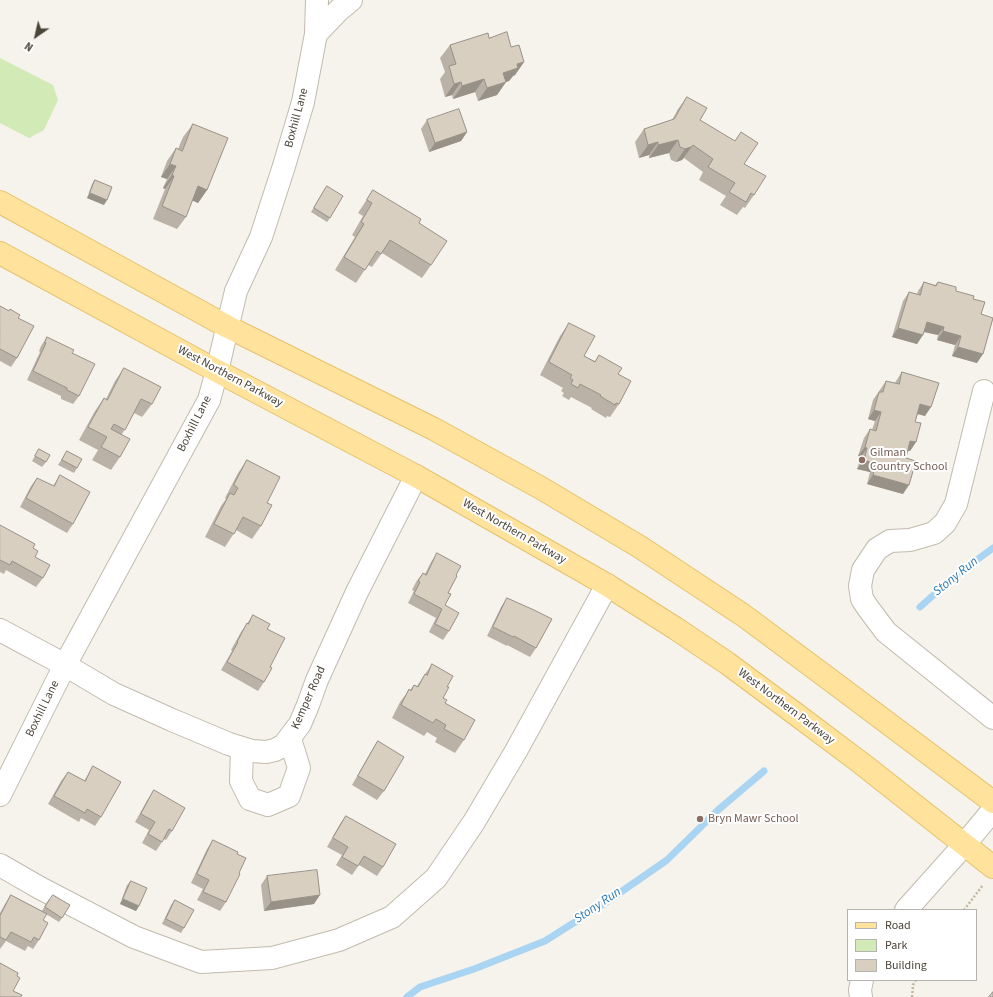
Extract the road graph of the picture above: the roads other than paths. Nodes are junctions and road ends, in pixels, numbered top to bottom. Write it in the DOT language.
graph roads {
  1 [pos="317,0"];
  2 [pos="351,0"];
  3 [pos="316,34"];
  4 [pos="0,202"];
  5 [pos="0,253"];
  6 [pos="228,327"];
  7 [pos="218,371"];
  8 [pos="984,391"];
  9 [pos="416,476"];
  10 [pos="607,585"];
  11 [pos="0,630"];
  12 [pos="65,665"];
  13 [pos="993,718"];
  14 [pos="290,739"];
  15 [pos="242,748"];
  16 [pos="0,795"];
  17 [pos="993,802"];
  18 [pos="993,810"];
  19 [pos="964,845"];
  20 [pos="0,865"];
  21 [pos="988,876"];
  22 [pos="907,909"];
  23 [pos="862,981"];
  24 [pos="861,997"];
  1 -- 3 [label="street, Boxhill Lane"];
  2 -- 3 [label="street"];
  3 -- 6 [label="street, Boxhill Lane"];
  4 -- 6 [label="main road"];
  5 -- 7 [label="main road, West Northern Parkway"];
  6 -- 7 [label="street, Boxhill Lane"];
  6 -- 17 [label="main road"];
  7 -- 9 [label="main road, West Northern Parkway"];
  7 -- 12 [label="street, Boxhill Lane"];
  8 -- 13 [label="street"];
  9 -- 10 [label="main road, West Northern Parkway"];
  9 -- 14 [label="street, Kemper Road"];
  10 -- 19 [label="main road, West Northern Parkway"];
  10 -- 20 [label="street"];
  11 -- 12 [label="street, Kemper Road"];
  12 -- 15 [label="street, Kemper Road"];
  12 -- 16 [label="street, Boxhill Lane"];
  14 -- 15 [label="street, Kemper Road"];
  14 -- 15 [label="street"];
  18 -- 19 [label="street"];
  19 -- 21 [label="main road, West Northern Parkway"];
  19 -- 22 [label="street"];
  23 -- 24 [label="street"];
}
